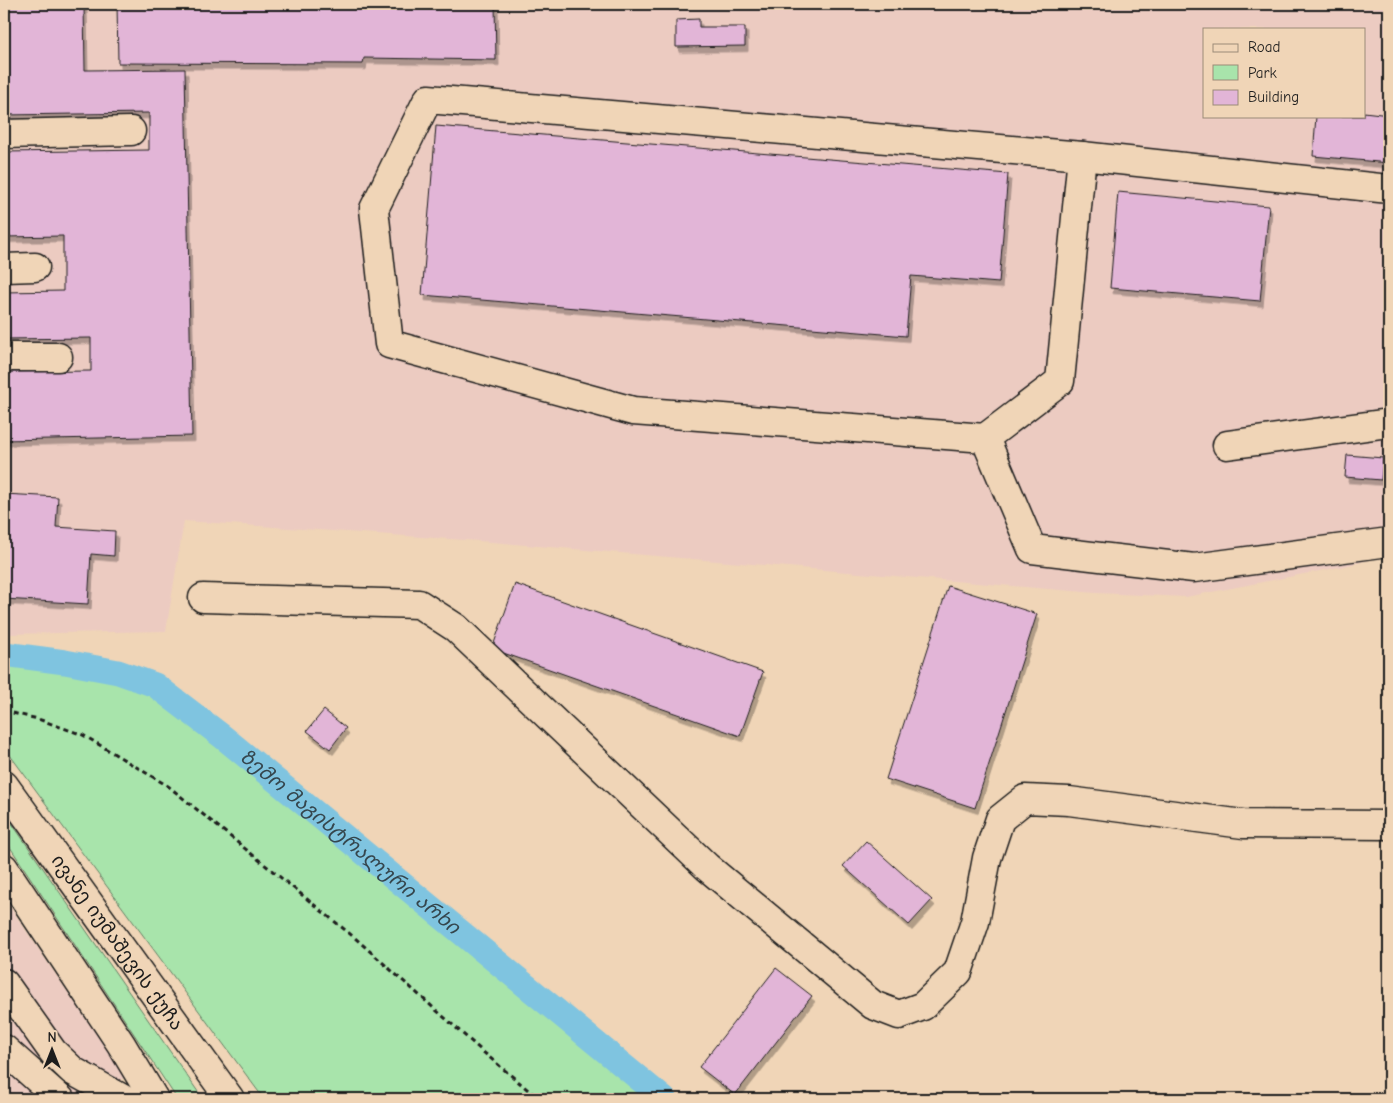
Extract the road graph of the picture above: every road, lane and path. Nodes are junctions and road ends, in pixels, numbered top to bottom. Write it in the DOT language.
graph roads {
  1 [pos="131,131"];
  2 [pos="4,134"];
  3 [pos="1082,156"];
  4 [pos="1389,189"];
  5 [pos="35,267"];
  6 [pos="4,268"];
  7 [pos="4,357"];
  8 [pos="58,357"];
  9 [pos="1389,423"];
  10 [pos="986,438"];
  11 [pos="1227,445"];
  12 [pos="1389,542"];
  13 [pos="203,598"];
  14 [pos="4,712"];
  15 [pos="4,785"];
  16 [pos="1389,825"];
  17 [pos="4,868"];
  18 [pos="4,983"];
  19 [pos="4,1049"];
  20 [pos="219,1096"];
  21 [pos="60,1099"];
  22 [pos="123,1099"];
  23 [pos="154,1099"];
  24 [pos="539,1099"];
  1 -- 2 [label="street"];
  3 -- 4 [label="street"];
  3 -- 10 [label="street"];
  3 -- 10 [label="street"];
  5 -- 6 [label="street"];
  7 -- 8 [label="street"];
  9 -- 11 [label="street"];
  10 -- 12 [label="street"];
  13 -- 16 [label="street"];
  14 -- 24 [label="path"];
  15 -- 20 [label="street, ივანე იუმაშევის ქუჩა"];
  17 -- 23 [label="street"];
  18 -- 22 [label="street"];
  19 -- 21 [label="street"];
}
